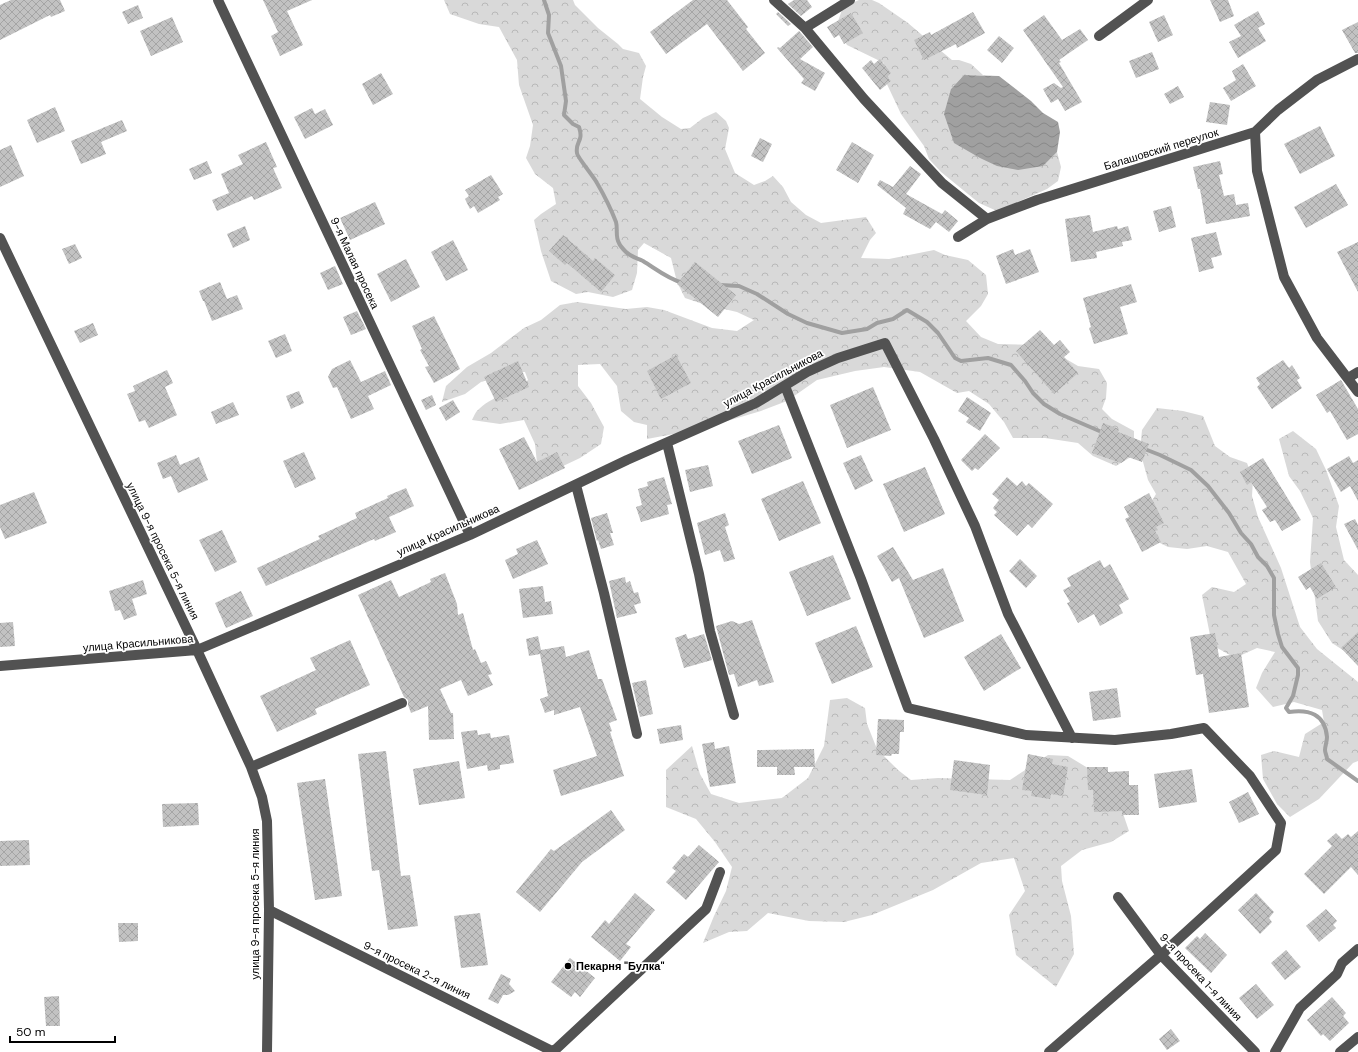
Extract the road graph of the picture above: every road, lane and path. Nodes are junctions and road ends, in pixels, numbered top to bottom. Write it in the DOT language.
graph roads {
  1 [pos="218,0"];
  2 [pos="774,0"];
  3 [pos="850,0"];
  4 [pos="1148,0"];
  5 [pos="805,28"];
  6 [pos="1099,36"];
  7 [pos="1358,59"];
  8 [pos="1255,132"];
  9 [pos="987,219"];
  10 [pos="958,236"];
  11 [pos="0,238"];
  12 [pos="1358,372"];
  13 [pos="1348,378"];
  14 [pos="785,386"];
  15 [pos="1358,392"];
  16 [pos="667,443"];
  17 [pos="576,484"];
  18 [pos="470,535"];
  19 [pos="197,650"];
  20 [pos="0,666"];
  21 [pos="402,703"];
  22 [pos="734,715"];
  23 [pos="637,734"];
  24 [pos="1072,738"];
  25 [pos="251,766"];
  26 [pos="720,872"];
  27 [pos="1118,897"];
  28 [pos="269,910"];
  29 [pos="1358,949"];
  30 [pos="1161,955"];
  31 [pos="1358,1037"];
  32 [pos="267,1052"];
  33 [pos="554,1052"];
  34 [pos="1049,1052"];
  35 [pos="1254,1052"];
  36 [pos="1275,1052"];
  37 [pos="1340,1052"];
  1 -- 18 [label="street, 9-я Малая просека"];
  2 -- 5 [label="street"];
  3 -- 5 [label="street"];
  4 -- 6 [label="street"];
  5 -- 9 [label="street"];
  7 -- 8 [label="street, Балашовский переулок"];
  8 -- 9 [label="street, Балашовский переулок"];
  8 -- 13 [label="street"];
  9 -- 10 [label="street, Балашовский переулок"];
  11 -- 19 [label="street, улица 9-я просека 5-я линия"];
  12 -- 13 [label="street"];
  13 -- 15 [label="street"];
  14 -- 16 [label="street, улица Красильникова"];
  14 -- 24 [label="street"];
  14 -- 24 [label="street, улица Красильникова"];
  16 -- 17 [label="street, улица Красильникова"];
  16 -- 22 [label="street"];
  17 -- 18 [label="street, улица Красильникова"];
  17 -- 23 [label="street"];
  18 -- 19 [label="street, улица Красильникова"];
  19 -- 20 [label="street, улица Красильникова"];
  19 -- 25 [label="street, улица 9-я просека 5-я линия"];
  21 -- 25 [label="street"];
  24 -- 30 [label="street"];
  25 -- 28 [label="street, улица 9-я просека 5-я линия"];
  26 -- 33 [label="street"];
  27 -- 30 [label="street, 9-я просека 1-я линия"];
  28 -- 32 [label="street, улица 9-я просека 5-я линия"];
  28 -- 33 [label="street, 9-я просека 2-я линия"];
  29 -- 36 [label="street"];
  30 -- 34 [label="street"];
  30 -- 35 [label="street, 9-я просека 1-я линия"];
  31 -- 37 [label="street"];
}
